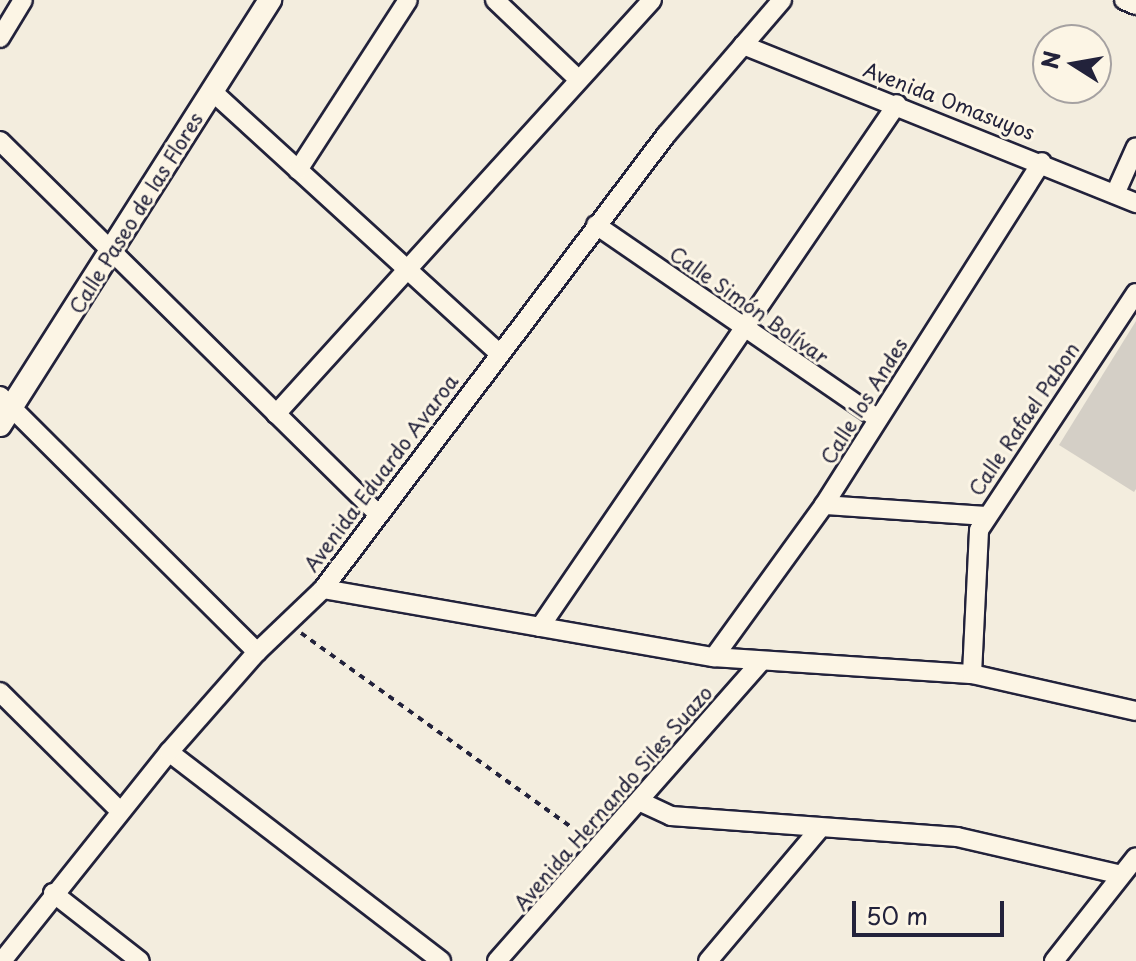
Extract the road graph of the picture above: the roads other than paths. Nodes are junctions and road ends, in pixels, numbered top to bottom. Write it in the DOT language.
graph roads {
  1 [pos="23,0"];
  2 [pos="270,0"];
  3 [pos="408,0"];
  4 [pos="495,0"];
  5 [pos="652,0"];
  6 [pos="1124,0"];
  7 [pos="773,3"];
  8 [pos="1136,5"];
  9 [pos="0,38"];
  10 [pos="743,45"];
  11 [pos="578,79"];
  12 [pos="213,92"];
  13 [pos="897,104"];
  14 [pos="0,141"];
  15 [pos="1136,147"];
  16 [pos="1042,162"];
  17 [pos="298,170"];
  18 [pos="1115,194"];
  19 [pos="1136,203"];
  20 [pos="596,225"];
  21 [pos="111,254"];
  22 [pos="405,269"];
  23 [pos="1136,293"];
  24 [pos="742,330"];
  25 [pos="498,352"];
  26 [pos="4,410"];
  27 [pos="276,414"];
  28 [pos="878,419"];
  29 [pos="824,505"];
  30 [pos="379,515"];
  31 [pos="985,516"];
  32 [pos="323,589"];
  33 [pos="540,627"];
  34 [pos="257,652"];
  35 [pos="714,657"];
  36 [pos="760,663"];
  37 [pos="972,674"];
  38 [pos="0,692"];
  39 [pos="1136,711"];
  40 [pos="169,752"];
  41 [pos="641,802"];
  42 [pos="119,810"];
  43 [pos="818,831"];
  44 [pos="1136,857"];
  45 [pos="1121,875"];
  46 [pos="53,893"];
  47 [pos="2,961"];
  48 [pos="140,961"];
  49 [pos="441,961"];
  50 [pos="497,961"];
  51 [pos="708,961"];
  52 [pos="1054,961"];
  1 -- 9 [label="street"];
  2 -- 12 [label="street, Calle Paseo de las Flores"];
  3 -- 17 [label="street"];
  4 -- 11 [label="street"];
  5 -- 11 [label="street"];
  6 -- 8 [label="street"];
  7 -- 10 [label="street, Avenida Eduardo Avaroa"];
  10 -- 13 [label="street, Avenida Omasuyos"];
  10 -- 20 [label="street, Avenida Eduardo Avaroa"];
  11 -- 22 [label="street"];
  12 -- 17 [label="street"];
  12 -- 21 [label="street, Calle Paseo de las Flores"];
  13 -- 16 [label="street, Avenida Omasuyos"];
  13 -- 24 [label="street"];
  14 -- 21 [label="street"];
  15 -- 18 [label="street"];
  16 -- 18 [label="street, Avenida Omasuyos"];
  16 -- 28 [label="street, Calle los Andes"];
  17 -- 22 [label="street"];
  18 -- 19 [label="street, Avenida Omasuyos"];
  20 -- 24 [label="street, Calle Simón Bolívar"];
  20 -- 25 [label="street, Avenida Eduardo Avaroa"];
  21 -- 26 [label="street, Calle Paseo de las Flores"];
  21 -- 27 [label="street"];
  22 -- 25 [label="street"];
  22 -- 27 [label="street"];
  23 -- 31 [label="street, Calle Rafael Pabon"];
  24 -- 28 [label="street, Calle Simón Bolívar"];
  24 -- 33 [label="street"];
  25 -- 30 [label="street, Avenida Eduardo Avaroa"];
  26 -- 34 [label="street"];
  27 -- 30 [label="street"];
  28 -- 29 [label="street, Calle los Andes"];
  29 -- 31 [label="street"];
  29 -- 35 [label="street, Calle los Andes"];
  30 -- 32 [label="street, Avenida Eduardo Avaroa"];
  31 -- 37 [label="street, Calle Rafael Pabon"];
  32 -- 33 [label="street"];
  32 -- 34 [label="street, Avenida Eduardo Avaroa"];
  33 -- 35 [label="street"];
  34 -- 40 [label="street, Avenida Eduardo Avaroa"];
  35 -- 36 [label="street"];
  36 -- 37 [label="street"];
  36 -- 41 [label="street, Avenida Hernando Siles Suazo"];
  37 -- 39 [label="street"];
  38 -- 42 [label="street"];
  40 -- 42 [label="street, Avenida Eduardo Avaroa"];
  40 -- 49 [label="street"];
  41 -- 43 [label="street"];
  41 -- 50 [label="street, Avenida Hernando Siles Suazo"];
  42 -- 46 [label="street, Avenida Eduardo Avaroa"];
  43 -- 45 [label="street"];
  43 -- 51 [label="street"];
  44 -- 45 [label="street"];
  45 -- 52 [label="street"];
  46 -- 47 [label="street, Avenida Eduardo Avaroa"];
  46 -- 48 [label="street"];
}
